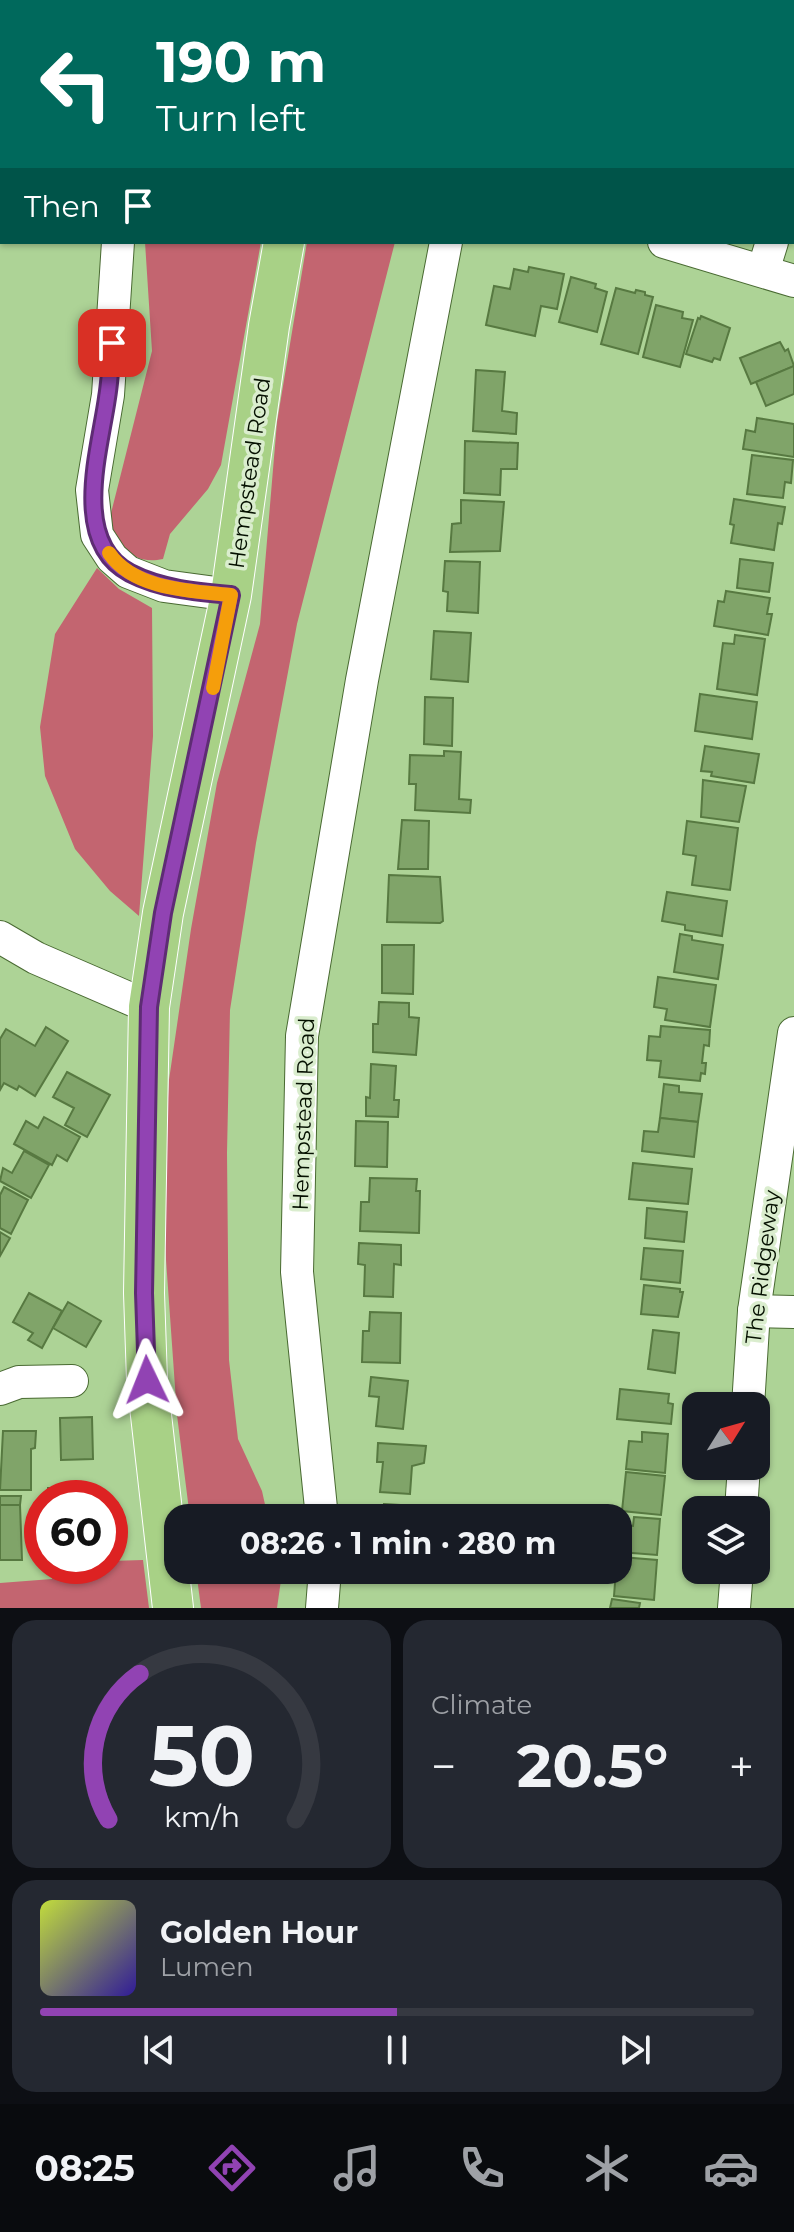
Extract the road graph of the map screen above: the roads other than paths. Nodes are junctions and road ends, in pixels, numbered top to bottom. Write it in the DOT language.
graph roads {
  1 [pos="118,244"];
  2 [pos="284,244"];
  3 [pos="446,244"];
  4 [pos="679,244"];
  5 [pos="767,256"];
  6 [pos="794,281"];
  7 [pos="231,595"];
  8 [pos="0,937"];
  9 [pos="149,1007"];
  10 [pos="794,1033"];
  11 [pos="754,1311"];
  12 [pos="794,1312"];
  13 [pos="72,1381"];
  14 [pos="0,1389"];
  15 [pos="749,1392"];
  16 [pos="321,1504"];
  17 [pos="324,1584"];
  18 [pos="736,1584"];
  19 [pos="173,1608"];
  20 [pos="322,1608"];
  21 [pos="734,1608"];
  1 -- 7 [label="street"];
  2 -- 7 [label="main road, Hempstead Road"];
  3 -- 16 [label="street, Hempstead Road"];
  4 -- 5 [label="street"];
  5 -- 6 [label="street"];
  7 -- 9 [label="main road, Hempstead Road"];
  8 -- 9 [label="street"];
  9 -- 19 [label="main road, Hempstead Road"];
  10 -- 11 [label="street, The Ridgeway"];
  11 -- 12 [label="street"];
  11 -- 15 [label="street, The Ridgeway"];
  13 -- 14 [label="street"];
  17 -- 20 [label="street"];
  18 -- 21 [label="street"];
}
